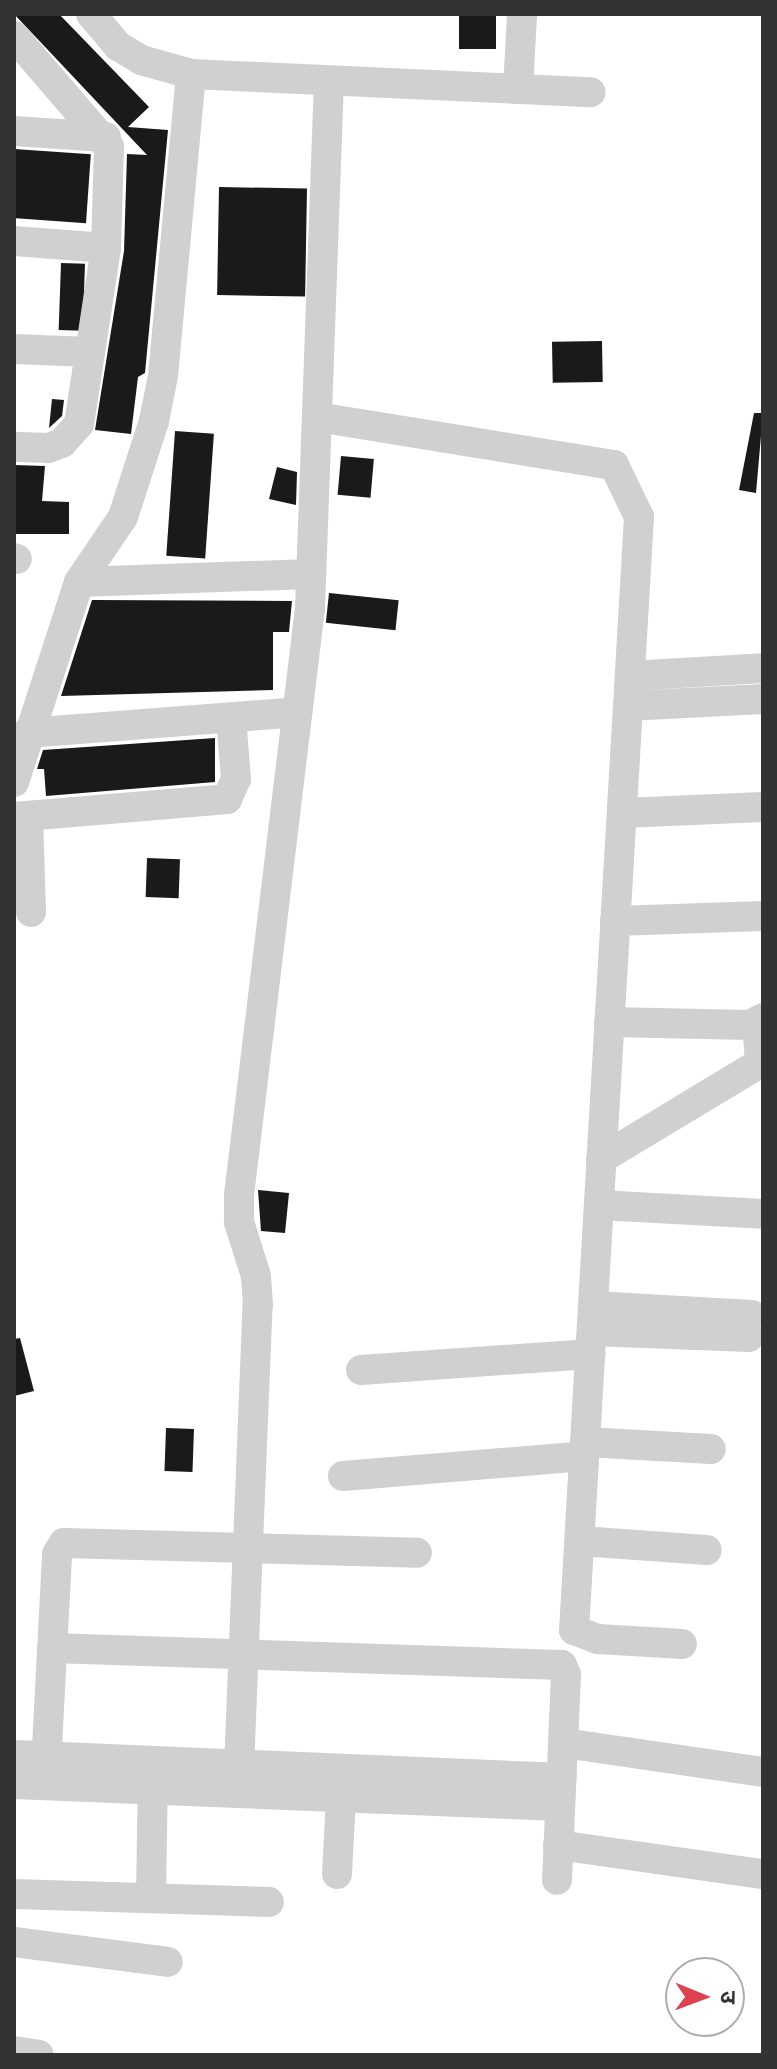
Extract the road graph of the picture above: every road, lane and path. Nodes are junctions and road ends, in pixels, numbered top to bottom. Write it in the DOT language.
graph roads {
  1 [pos="91,14"];
  2 [pos="522,14"];
  3 [pos="14,36"];
  4 [pos="191,74"];
  5 [pos="329,81"];
  6 [pos="518,89"];
  7 [pos="591,92"];
  8 [pos="14,131"];
  9 [pos="106,137"];
  10 [pos="14,241"];
  11 [pos="106,248"];
  12 [pos="14,349"];
  13 [pos="90,352"];
  14 [pos="317,417"];
  15 [pos="14,447"];
  16 [pos="311,574"];
  17 [pos="79,582"];
  18 [pos="763,668"];
  19 [pos="629,691"];
  20 [pos="763,699"];
  21 [pos="297,712"];
  22 [pos="231,717"];
  23 [pos="27,733"];
  24 [pos="14,782"];
  25 [pos="763,807"];
  26 [pos="622,813"];
  27 [pos="21,816"];
  28 [pos="31,912"];
  29 [pos="763,916"];
  30 [pos="615,921"];
  31 [pos="760,1020"];
  32 [pos="609,1022"];
  33 [pos="601,1159"];
  34 [pos="599,1205"];
  35 [pos="763,1214"];
  36 [pos="750,1326"];
  37 [pos="592,1330"];
  38 [pos="361,1370"];
  39 [pos="585,1449"];
  40 [pos="711,1449"];
  41 [pos="343,1476"];
  42 [pos="580,1541"];
  43 [pos="246,1547"];
  44 [pos="707,1550"];
  45 [pos="417,1553"];
  46 [pos="682,1644"];
  47 [pos="52,1648"];
  48 [pos="242,1652"];
  49 [pos="564,1743"];
  50 [pos="14,1755"];
  51 [pos="46,1771"];
  52 [pos="763,1772"];
  53 [pos="152,1775"];
  54 [pos="238,1779"];
  55 [pos="342,1783"];
  56 [pos="14,1784"];
  57 [pos="561,1792"];
  58 [pos="558,1845"];
  59 [pos="337,1874"];
  60 [pos="763,1874"];
  61 [pos="557,1880"];
  62 [pos="14,1894"];
  63 [pos="151,1898"];
  64 [pos="269,1902"];
  65 [pos="14,1942"];
  66 [pos="168,1962"];
  67 [pos="14,2051"];
  68 [pos="39,2055"];
  1 -- 4 [label="street"];
  2 -- 6 [label="street"];
  3 -- 9 [label="street"];
  4 -- 5 [label="street"];
  4 -- 17 [label="street"];
  5 -- 6 [label="street"];
  5 -- 14 [label="street"];
  6 -- 7 [label="street"];
  8 -- 9 [label="street"];
  9 -- 11 [label="street"];
  10 -- 11 [label="street"];
  11 -- 13 [label="street"];
  12 -- 13 [label="street"];
  13 -- 15 [label="street"];
  14 -- 16 [label="street"];
  14 -- 19 [label="street"];
  16 -- 17 [label="street"];
  16 -- 21 [label="street"];
  17 -- 23 [label="street"];
  18 -- 19 [label="street"];
  19 -- 20 [label="street"];
  19 -- 26 [label="street"];
  21 -- 22 [label="street"];
  21 -- 43 [label="street"];
  22 -- 23 [label="street"];
  22 -- 27 [label="street"];
  23 -- 24 [label="street"];
  25 -- 26 [label="street"];
  26 -- 30 [label="street"];
  27 -- 28 [label="street"];
  29 -- 30 [label="street"];
  30 -- 32 [label="street"];
  31 -- 32 [label="street"];
  31 -- 33 [label="street"];
  32 -- 33 [label="street"];
  33 -- 34 [label="street"];
  34 -- 35 [label="street"];
  34 -- 37 [label="street"];
  36 -- 37 [label="street"];
  37 -- 38 [label="street"];
  37 -- 39 [label="street"];
  39 -- 40 [label="street"];
  39 -- 41 [label="street"];
  39 -- 42 [label="street"];
  42 -- 44 [label="street"];
  42 -- 46 [label="street"];
  43 -- 45 [label="street"];
  43 -- 47 [label="street"];
  43 -- 48 [label="street"];
  47 -- 48 [label="street"];
  47 -- 51 [label="street"];
  48 -- 49 [label="street"];
  48 -- 54 [label="street"];
  49 -- 52 [label="street"];
  49 -- 57 [label="street"];
  50 -- 51 [label="street"];
  51 -- 53 [label="street"];
  51 -- 56 [label="street"];
  53 -- 54 [label="street"];
  53 -- 63 [label="street"];
  54 -- 55 [label="street"];
  55 -- 57 [label="street"];
  55 -- 59 [label="street"];
  57 -- 58 [label="street"];
  58 -- 60 [label="street"];
  58 -- 61 [label="street"];
  62 -- 63 [label="street"];
  63 -- 64 [label="street"];
  65 -- 66 [label="street"];
  67 -- 68 [label="street"];
}
